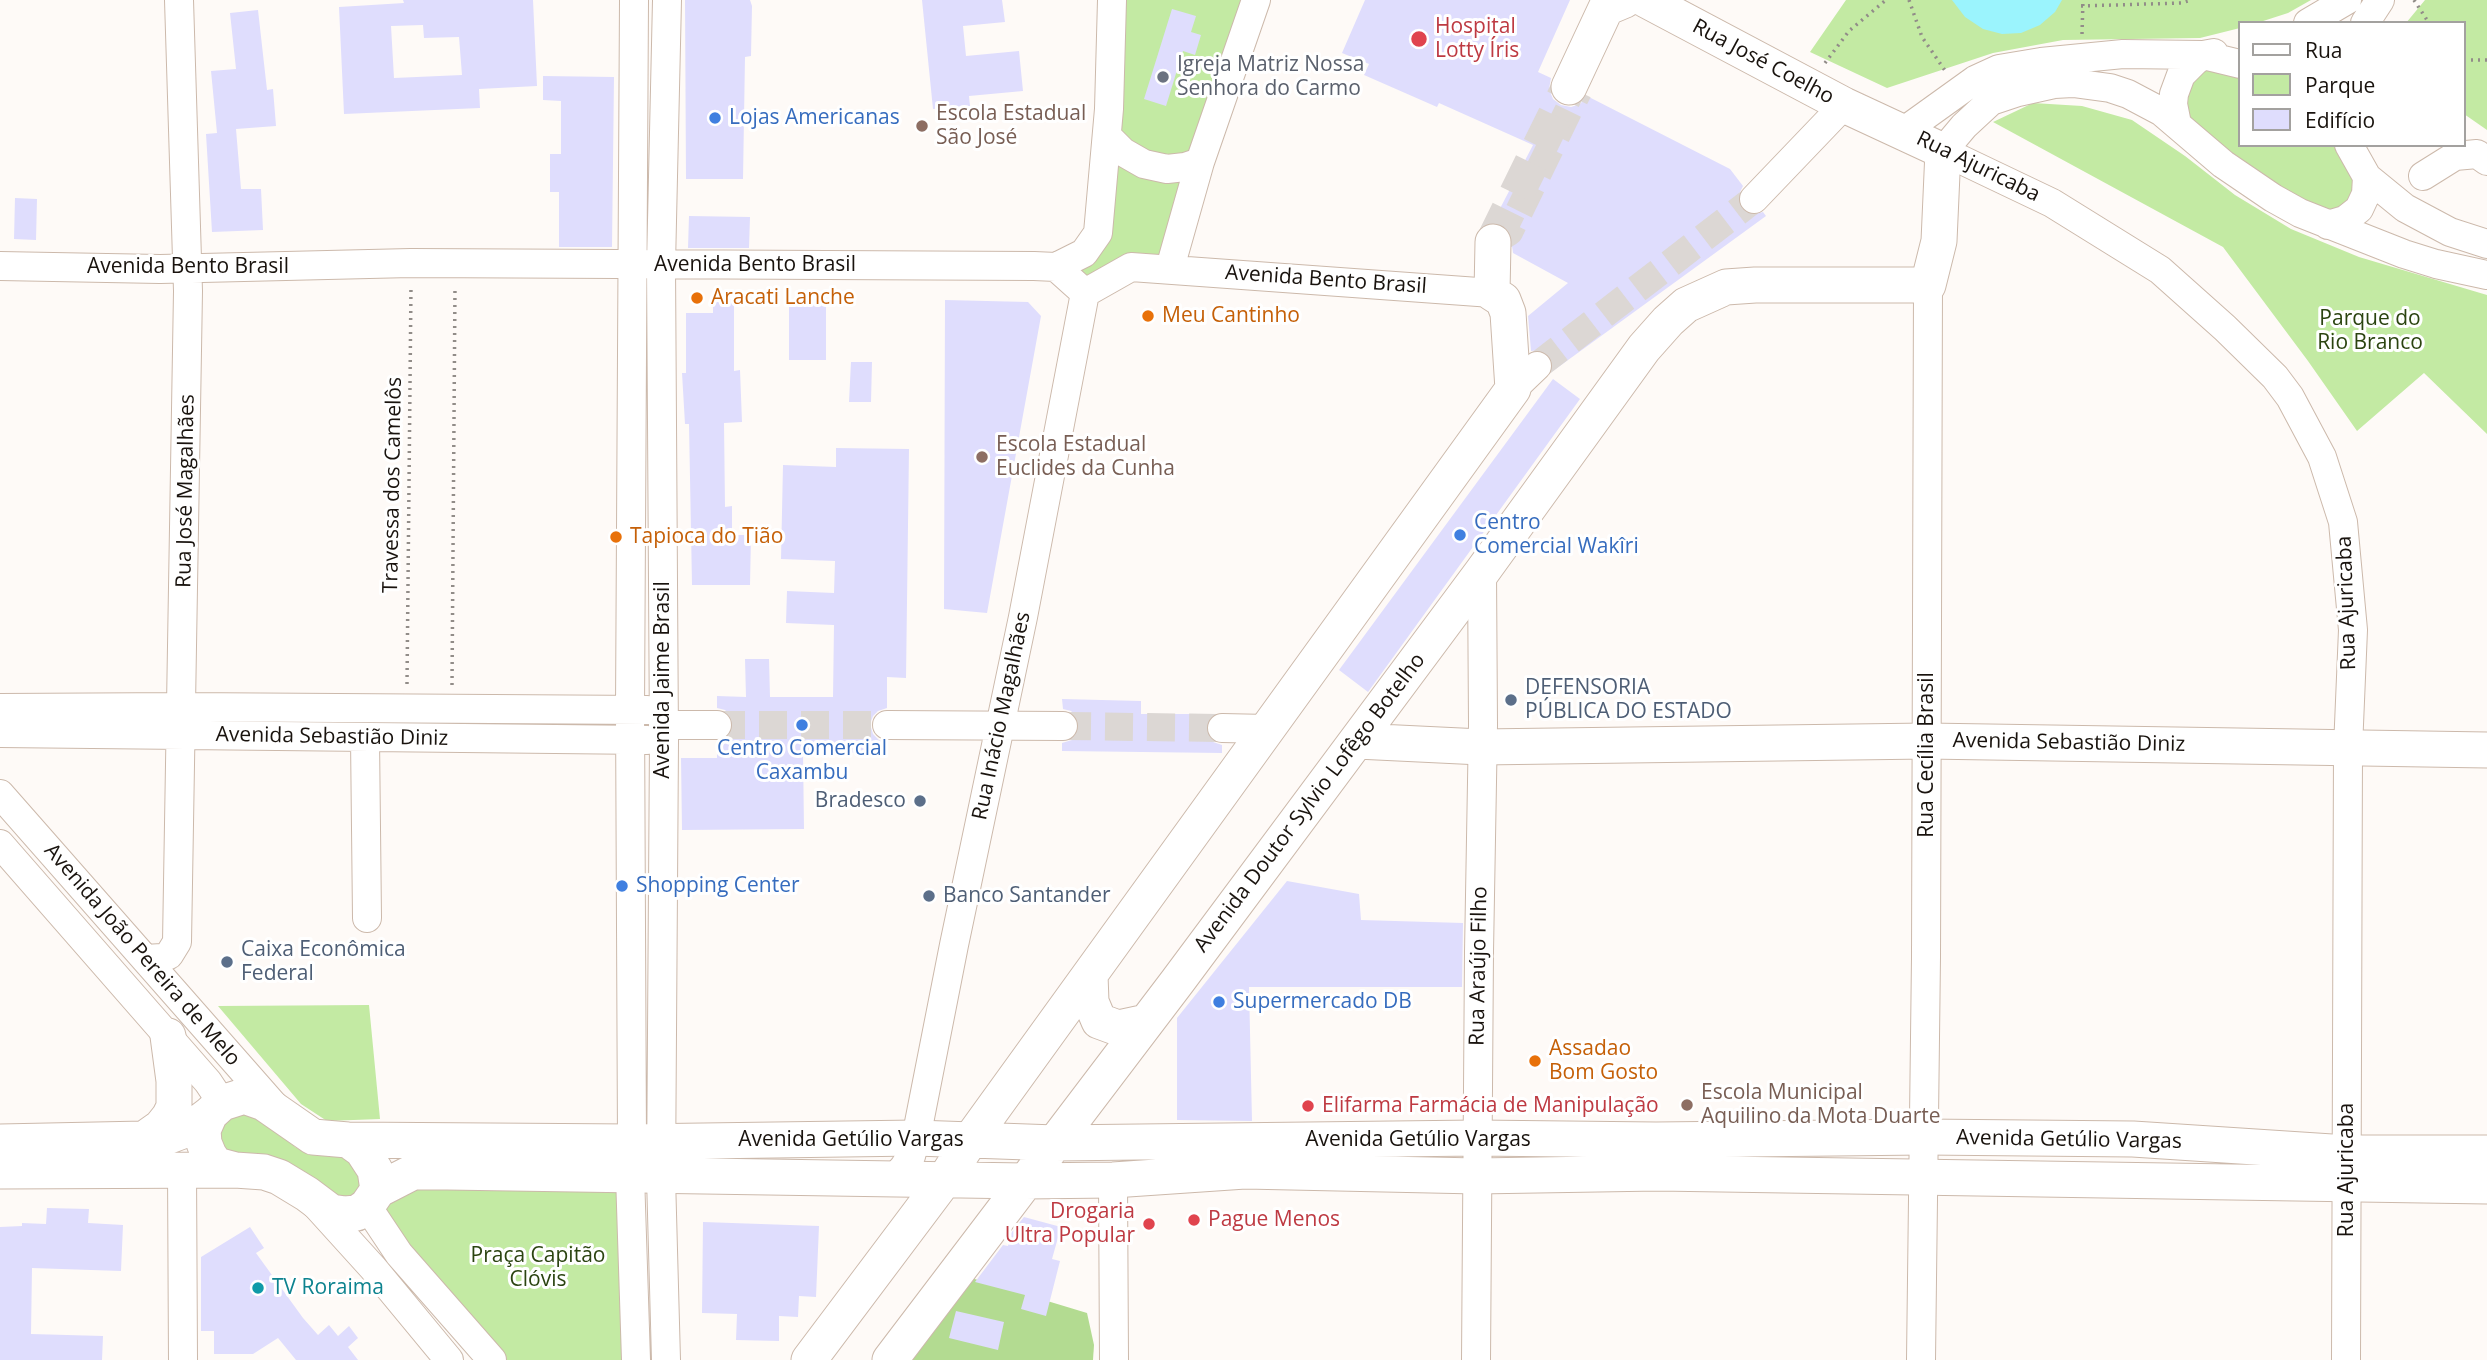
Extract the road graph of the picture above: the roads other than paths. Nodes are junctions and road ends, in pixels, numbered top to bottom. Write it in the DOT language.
graph roads {
  1 [pos="179,0"];
  2 [pos="634,0"];
  3 [pos="667,0"];
  4 [pos="1112,0"];
  5 [pos="1256,0"];
  6 [pos="2347,0"];
  7 [pos="2380,0"];
  8 [pos="1620,2"];
  9 [pos="2311,21"];
  10 [pos="2366,21"];
  11 [pos="2238,48"];
  12 [pos="2203,55"];
  13 [pos="2238,64"];
  14 [pos="1574,89"];
  15 [pos="1844,104"];
  16 [pos="2178,124"];
  17 [pos="1904,131"];
  18 [pos="1108,137"];
  19 [pos="2349,147"];
  20 [pos="1943,150"];
  21 [pos="2487,161"];
  22 [pos="1200,162"];
  23 [pos="2424,176"];
  24 [pos="2367,177"];
  25 [pos="1754,199"];
  26 [pos="2328,225"];
  27 [pos="1098,233"];
  28 [pos="1493,242"];
  29 [pos="2487,244"];
  30 [pos="633,264"];
  31 [pos="661,265"];
  32 [pos="0,266"];
  33 [pos="1056,267"];
  34 [pos="1131,267"];
  35 [pos="187,268"];
  36 [pos="1170,268"];
  37 [pos="2487,275"];
  38 [pos="1928,285"];
  39 [pos="1085,293"];
  40 [pos="1492,293"];
  41 [pos="1482,572"];
  42 [pos="183,707"];
  43 [pos="0,708"];
  44 [pos="631,709"];
  45 [pos="717,725"];
  46 [pos="887,725"];
  47 [pos="663,726"];
  48 [pos="1000,726"];
  49 [pos="1063,726"];
  50 [pos="1222,728"];
  51 [pos="2487,728"];
  52 [pos="1268,729"];
  53 [pos="1365,730"];
  54 [pos="1927,732"];
  55 [pos="180,735"];
  56 [pos="1482,736"];
  57 [pos="7,737"];
  58 [pos="365,738"];
  59 [pos="2348,738"];
  60 [pos="631,740"];
  61 [pos="2487,750"];
  62 [pos="1,794"];
  63 [pos="0,844"];
  64 [pos="367,918"];
  65 [pos="145,959"];
  66 [pos="1090,975"];
  67 [pos="1146,1022"];
  68 [pos="168,1037"];
  69 [pos="216,1108"];
  70 [pos="283,1116"];
  71 [pos="1924,1137"];
  72 [pos="916,1138"];
  73 [pos="1477,1138"];
  74 [pos="144,1139"];
  75 [pos="971,1139"];
  76 [pos="348,1140"];
  77 [pos="0,1142"];
  78 [pos="1055,1143"];
  79 [pos="2487,1153"];
  80 [pos="646,1159"];
  81 [pos="2347,1168"];
  82 [pos="181,1170"];
  83 [pos="235,1170"];
  84 [pos="0,1171"];
  85 [pos="1477,1176"];
  86 [pos="1922,1177"];
  87 [pos="889,1179"];
  88 [pos="945,1179"];
  89 [pos="1026,1181"];
  90 [pos="1113,1181"];
  91 [pos="2487,1186"];
  92 [pos="307,1194"];
  93 [pos="372,1198"];
  94 [pos="183,1360"];
  95 [pos="449,1360"];
  96 [pos="492,1360"];
  97 [pos="636,1360"];
  98 [pos="666,1360"];
  99 [pos="809,1360"];
  100 [pos="890,1360"];
  101 [pos="1114,1360"];
  102 [pos="1476,1360"];
  103 [pos="1921,1360"];
  104 [pos="2346,1360"];
  1 -- 35 [label="street, Rua José Magalhães"];
  2 -- 30 [label="street, Avenida Jaime Brasil"];
  3 -- 31 [label="street, Avenida Jaime Brasil"];
  4 -- 18 [label="street"];
  5 -- 22 [label="street"];
  6 -- 9 [label="street"];
  7 -- 10 [label="street"];
  8 -- 14 [label="main road"];
  8 -- 15 [label="main road, Rua José Coelho"];
  11 -- 12 [label="street"];
  12 -- 13 [label="street"];
  12 -- 16 [label="street"];
  12 -- 17 [label="street"];
  15 -- 17 [label="main road, Rua Ajuricaba"];
  15 -- 25 [label="street"];
  16 -- 20 [label="street"];
  16 -- 26 [label="street"];
  17 -- 20 [label="main road, Rua Ajuricaba"];
  18 -- 22 [label="street"];
  18 -- 27 [label="street"];
  19 -- 24 [label="street"];
  20 -- 38 [label="main road, Rua Cecília Brasil"];
  20 -- 59 [label="street, Rua Ajuricaba"];
  21 -- 23 [label="street"];
  22 -- 36 [label="street"];
  24 -- 26 [label="street"];
  24 -- 29 [label="street"];
  26 -- 37 [label="street"];
  27 -- 33 [label="street"];
  27 -- 34 [label="street"];
  28 -- 40 [label="main road"];
  30 -- 31 [label="street, Avenida Bento Brasil"];
  30 -- 35 [label="street, Avenida Bento Brasil"];
  30 -- 44 [label="street, Avenida Jaime Brasil"];
  31 -- 33 [label="street, Avenida Bento Brasil"];
  31 -- 47 [label="street, Avenida Jaime Brasil"];
  32 -- 35 [label="street, Avenida Bento Brasil"];
  33 -- 39 [label="street"];
  34 -- 36 [label="street, Avenida Bento Brasil"];
  34 -- 39 [label="street"];
  35 -- 42 [label="street, Rua José Magalhães"];
  36 -- 40 [label="street, Avenida Bento Brasil"];
  38 -- 41 [label="main road, Avenida Doutor Sylvio Lofêgo Botelho"];
  38 -- 54 [label="street, Rua Cecília Brasil"];
  39 -- 48 [label="street, Rua Inácio Magalhães"];
  40 -- 52 [label="main road"];
  41 -- 53 [label="main road, Avenida Doutor Sylvio Lofêgo Botelho"];
  41 -- 56 [label="street, Rua Araújo Filho"];
  42 -- 43 [label="street, Avenida Sebastião Diniz"];
  42 -- 44 [label="street, Avenida Sebastião Diniz"];
  42 -- 55 [label="street, Rua José Magalhães"];
  44 -- 47 [label="street, Avenida Sebastião Diniz"];
  44 -- 60 [label="street, Avenida Jaime Brasil"];
  45 -- 47 [label="street"];
  46 -- 48 [label="street"];
  47 -- 60 [label="street, Avenida Sebastião Diniz"];
  47 -- 80 [label="street, Avenida Jaime Brasil"];
  48 -- 49 [label="street"];
  48 -- 72 [label="street, Rua Inácio Magalhães"];
  50 -- 52 [label="street"];
  51 -- 59 [label="main road, Avenida Sebastião Diniz"];
  52 -- 66 [label="main road"];
  53 -- 56 [label="main road, Avenida Sebastião Diniz"];
  53 -- 67 [label="main road, Avenida Doutor Sylvio Lofêgo Botelho"];
  54 -- 56 [label="main road, Avenida Sebastião Diniz"];
  54 -- 59 [label="main road, Avenida Sebastião Diniz"];
  54 -- 71 [label="street, Rua Cecília Brasil"];
  55 -- 57 [label="street, Avenida Sebastião Diniz"];
  55 -- 58 [label="street, Avenida Sebastião Diniz"];
  55 -- 65 [label="street, Rua José Magalhães"];
  56 -- 73 [label="street, Rua Araújo Filho"];
  58 -- 60 [label="street, Avenida Sebastião Diniz"];
  58 -- 64 [label="street"];
  59 -- 61 [label="main road, Avenida Sebastião Diniz"];
  59 -- 81 [label="street, Rua Ajuricaba"];
  60 -- 80 [label="street, Avenida Jaime Brasil"];
  62 -- 65 [label="street, Avenida João Pereira de Melo"];
  63 -- 68 [label="street, Avenida João Pereira de Melo"];
  65 -- 70 [label="street, Avenida João Pereira de Melo"];
  66 -- 67 [label="main road"];
  66 -- 75 [label="main road"];
  67 -- 78 [label="main road, Avenida Doutor Sylvio Lofêgo Botelho"];
  68 -- 69 [label="street, Avenida João Pereira de Melo"];
  68 -- 74 [label="main road"];
  69 -- 70 [label="main road, Avenida Getúlio Vargas"];
  69 -- 74 [label="main road"];
  69 -- 83 [label="main road"];
  70 -- 76 [label="main road, Avenida Getúlio Vargas"];
  71 -- 73 [label="main road, Avenida Getúlio Vargas"];
  71 -- 81 [label="main road, Avenida Getúlio Vargas"];
  71 -- 86 [label="street, Rua Cecília Brasil"];
  72 -- 75 [label="main road, Avenida Getúlio Vargas"];
  72 -- 80 [label="main road, Avenida Getúlio Vargas"];
  72 -- 87 [label="street, Rua Inácio Magalhães"];
  73 -- 78 [label="main road, Avenida Getúlio Vargas"];
  73 -- 85 [label="street, Rua Araújo Filho"];
  74 -- 77 [label="main road"];
  75 -- 78 [label="main road, Avenida Getúlio Vargas"];
  75 -- 88 [label="main road"];
  76 -- 80 [label="main road, Avenida Getúlio Vargas"];
  76 -- 93 [label="main road"];
  78 -- 89 [label="main road, Avenida Doutor Sylvio Lofêgo Botelho"];
  79 -- 81 [label="main road, Avenida Getúlio Vargas"];
  80 -- 87 [label="main road, Avenida Getúlio Vargas"];
  80 -- 93 [label="main road, Avenida Getúlio Vargas"];
  80 -- 97 [label="street, Avenida Jaime Brasil"];
  80 -- 98 [label="street, Avenida Jaime Brasil"];
  81 -- 86 [label="main road, Avenida Getúlio Vargas"];
  81 -- 91 [label="main road, Avenida Getúlio Vargas"];
  81 -- 104 [label="street, Rua Ajuricaba"];
  82 -- 83 [label="main road"];
  82 -- 84 [label="main road"];
  82 -- 94 [label="street"];
  83 -- 92 [label="main road, Avenida Getúlio Vargas"];
  85 -- 86 [label="main road, Avenida Getúlio Vargas"];
  85 -- 90 [label="main road, Avenida Getúlio Vargas"];
  85 -- 102 [label="street, Rua Araújo Filho"];
  86 -- 103 [label="street, Rua Cecília Brasil"];
  87 -- 88 [label="main road, Avenida Getúlio Vargas"];
  88 -- 89 [label="main road, Avenida Getúlio Vargas"];
  88 -- 99 [label="main road"];
  89 -- 90 [label="main road, Avenida Getúlio Vargas"];
  89 -- 100 [label="main road, Avenida Doutor Sylvio Lofêgo Botelho"];
  90 -- 101 [label="street"];
  92 -- 93 [label="main road, Avenida Getúlio Vargas"];
  92 -- 95 [label="street"];
  93 -- 96 [label="street"];
}
